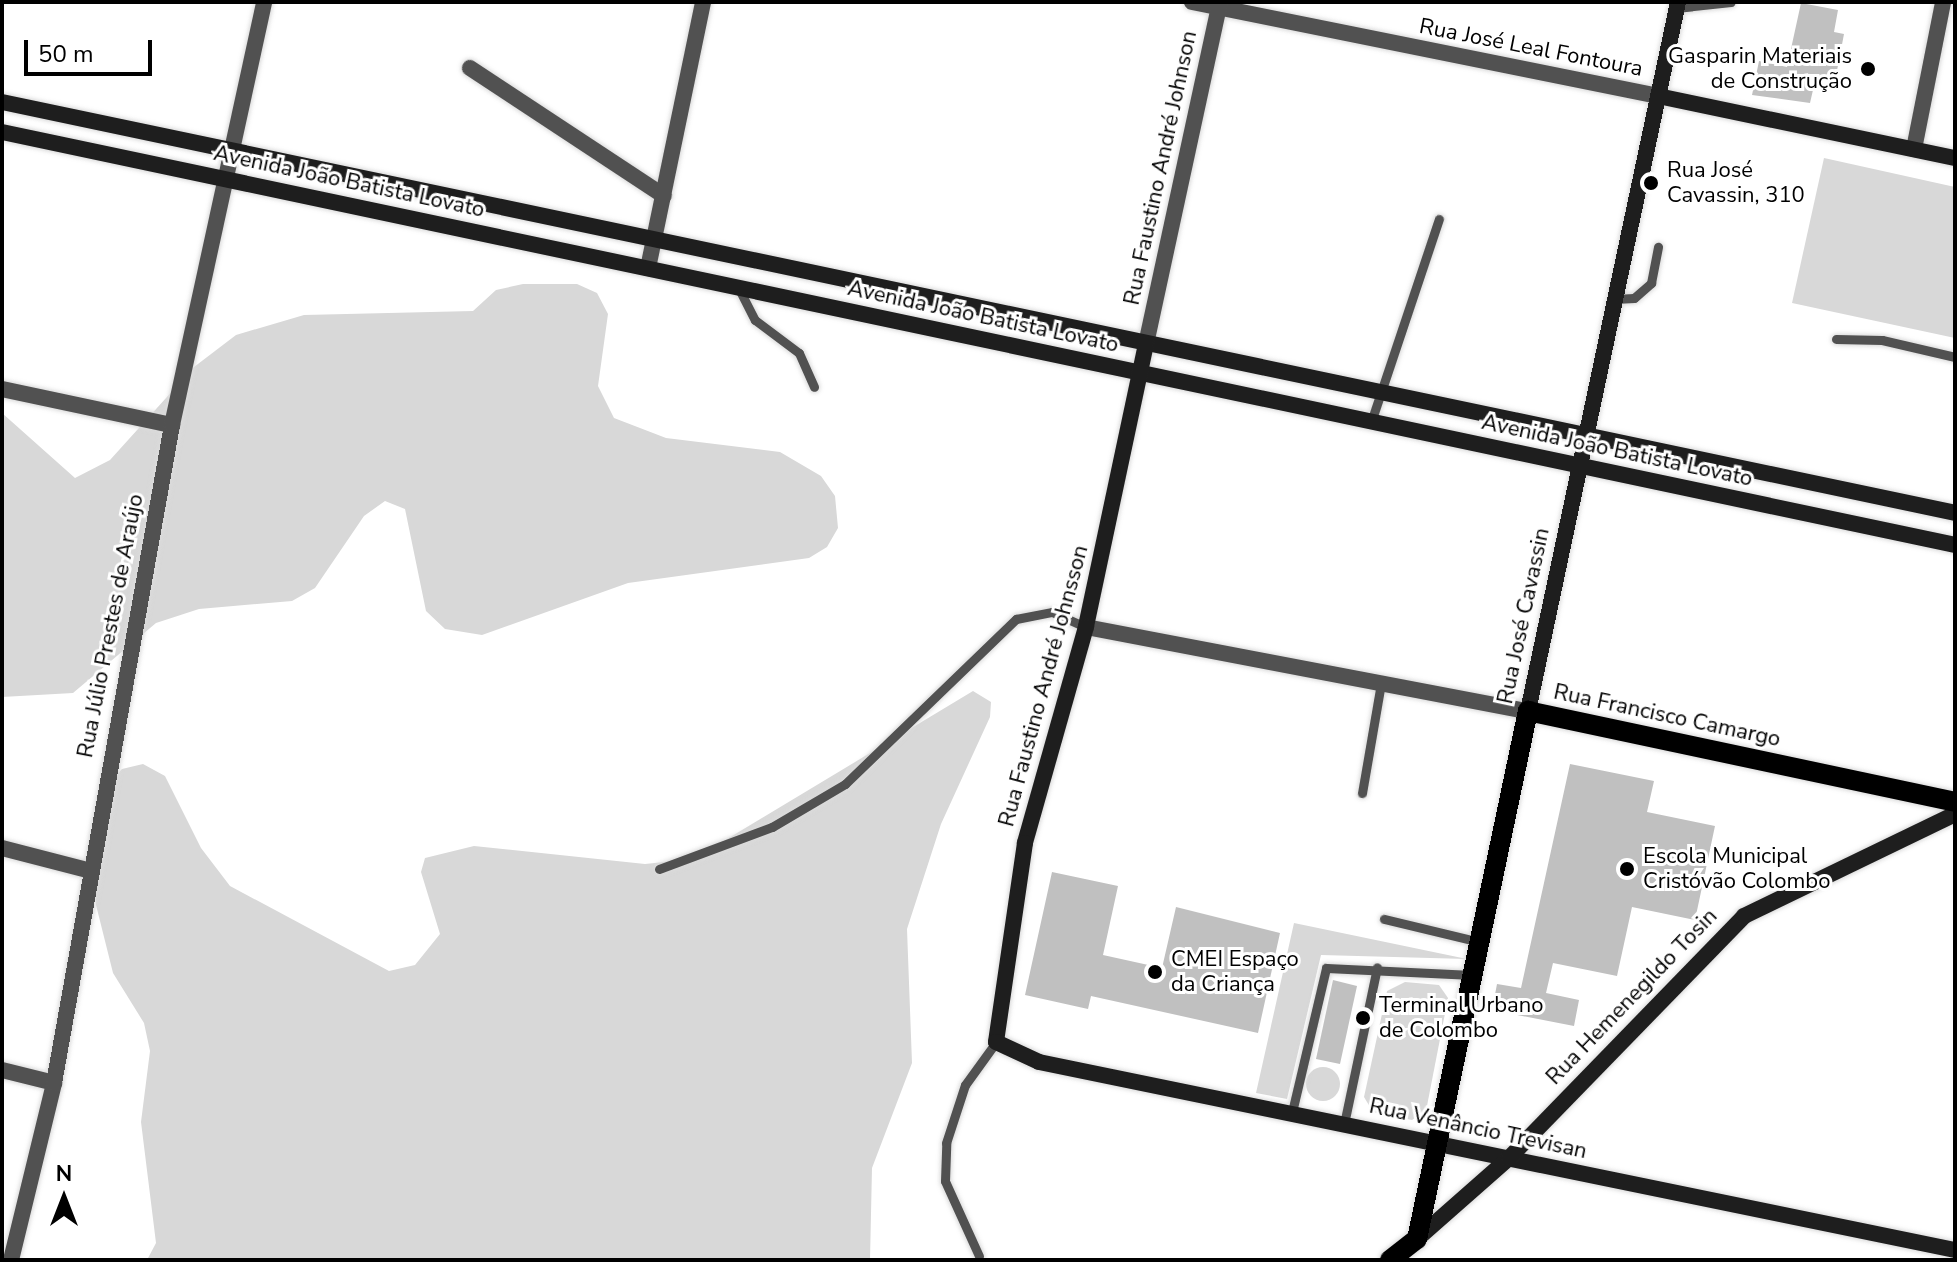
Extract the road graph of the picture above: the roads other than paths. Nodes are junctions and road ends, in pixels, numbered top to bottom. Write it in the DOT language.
graph roads {
  1 [pos="264,2"];
  2 [pos="703,2"];
  3 [pos="1192,2"];
  4 [pos="1731,2"];
  5 [pos="1943,2"];
  6 [pos="1219,5"];
  7 [pos="1677,5"];
  8 [pos="470,68"];
  9 [pos="1658,96"];
  10 [pos="2,102"];
  11 [pos="2,132"];
  12 [pos="1914,149"];
  13 [pos="231,152"];
  14 [pos="1955,158"];
  15 [pos="226,179"];
  16 [pos="664,196"];
  17 [pos="1439,219"];
  18 [pos="654,241"];
  19 [pos="1658,247"];
  20 [pos="648,268"];
  21 [pos="738,287"];
  22 [pos="1615,299"];
  23 [pos="1836,339"];
  24 [pos="1146,344"];
  25 [pos="1955,357"];
  26 [pos="1141,372"];
  27 [pos="814,387"];
  28 [pos="2,389"];
  29 [pos="1378,393"];
  30 [pos="1497,417"];
  31 [pos="1371,422"];
  32 [pos="172,425"];
  33 [pos="1586,436"];
  34 [pos="1492,446"];
  35 [pos="1580,465"];
  36 [pos="1955,513"];
  37 [pos="1955,545"];
  38 [pos="1086,627"];
  39 [pos="1381,683"];
  40 [pos="1528,711"];
  41 [pos="1362,793"];
  42 [pos="1955,802"];
  43 [pos="1955,814"];
  44 [pos="2,848"];
  45 [pos="659,869"];
  46 [pos="87,870"];
  47 [pos="1384,919"];
  48 [pos="1480,942"];
  49 [pos="1377,967"];
  50 [pos="1473,975"];
  51 [pos="996,1042"];
  52 [pos="2,1070"];
  53 [pos="54,1083"];
  54 [pos="1292,1112"];
  55 [pos="1344,1124"];
  56 [pos="1437,1143"];
  57 [pos="1509,1158"];
  58 [pos="1417,1239"];
  59 [pos="1955,1250"];
  60 [pos="979,1256"];
  61 [pos="11,1260"];
  62 [pos="1390,1260"];
  1 -- 13 [label="street, Rua Júlio Prestes de Araújo"];
  2 -- 16 [label="street"];
  3 -- 6 [label="street, Rua José Leal Fontoura"];
  4 -- 7 [label="lane"];
  5 -- 12 [label="street"];
  6 -- 9 [label="street, Rua José Leal Fontoura"];
  6 -- 24 [label="street, Rua Faustino André Johnson"];
  7 -- 9 [label="street, Rua José Cavassin"];
  8 -- 16 [label="street"];
  9 -- 12 [label="street, Rua José Leal Fontoura"];
  9 -- 22 [label="street, Rua José Cavassin"];
  10 -- 13 [label="street, Avenida João Batista Lovato"];
  11 -- 15 [label="street, Avenida João Batista Lovato"];
  12 -- 14 [label="street, Rua José Leal Fontoura"];
  13 -- 15 [label="street, Rua Júlio Prestes de Araújo"];
  13 -- 18 [label="street, Avenida João Batista Lovato"];
  15 -- 20 [label="street, Avenida João Batista Lovato"];
  15 -- 32 [label="street, Rua Júlio Prestes de Araújo"];
  16 -- 18 [label="street"];
  17 -- 29 [label="lane"];
  18 -- 20 [label="street"];
  18 -- 24 [label="street, Avenida João Batista Lovato"];
  19 -- 22 [label="lane"];
  20 -- 21 [label="street, Avenida João Batista Lovato"];
  21 -- 26 [label="street, Avenida João Batista Lovato"];
  21 -- 27 [label="lane"];
  22 -- 33 [label="street, Rua José Cavassin"];
  23 -- 25 [label="lane"];
  24 -- 26 [label="street, Rua Faustino André Johnsson"];
  24 -- 29 [label="street, Avenida João Batista Lovato"];
  26 -- 31 [label="street, Avenida João Batista Lovato"];
  26 -- 38 [label="street, Rua Faustino André Johnsson"];
  28 -- 32 [label="street"];
  29 -- 30 [label="street, Avenida João Batista Lovato"];
  29 -- 31 [label="lane"];
  30 -- 33 [label="street, Avenida João Batista Lovato"];
  30 -- 34 [label="street"];
  31 -- 34 [label="street, Avenida João Batista Lovato"];
  32 -- 46 [label="street, Rua Júlio Prestes de Araújo"];
  33 -- 35 [label="street, Rua José Cavassin"];
  33 -- 36 [label="street, Avenida João Batista Lovato"];
  34 -- 35 [label="street, Avenida João Batista Lovato"];
  35 -- 37 [label="street, Avenida João Batista Lovato"];
  35 -- 40 [label="street, Rua José Cavassin"];
  38 -- 39 [label="street, Rua Francisco Camargo"];
  38 -- 45 [label="lane"];
  38 -- 51 [label="street, Rua Faustino André Johnsson"];
  39 -- 40 [label="street, Rua Francisco Camargo"];
  39 -- 41 [label="lane"];
  40 -- 42 [label="main road, Rua Francisco Camargo"];
  40 -- 48 [label="main road, Rua José Cavassin"];
  43 -- 57 [label="street, Rua Hemenegildo Tosin"];
  44 -- 46 [label="street"];
  46 -- 53 [label="street, Rua Júlio Prestes de Araújo"];
  47 -- 48 [label="lane"];
  48 -- 50 [label="main road, Rua José Cavassin"];
  49 -- 50 [label="lane"];
  49 -- 54 [label="lane"];
  49 -- 55 [label="lane"];
  50 -- 56 [label="main road, Rua José Cavassin"];
  51 -- 54 [label="street, Rua Venâncio Trevisan"];
  51 -- 60 [label="lane"];
  52 -- 53 [label="street"];
  53 -- 61 [label="street, Rua Júlio Prestes de Araújo"];
  54 -- 55 [label="street, Rua Venâncio Trevisan"];
  55 -- 56 [label="street, Rua Venâncio Trevisan"];
  56 -- 57 [label="street, Rua Venâncio Trevisan"];
  56 -- 58 [label="main road, Rua José Cavassin"];
  57 -- 58 [label="street, Rua Hemenegildo Tosin"];
  57 -- 59 [label="street, Rua Venâncio Trevisan"];
  58 -- 62 [label="main road"];
}
